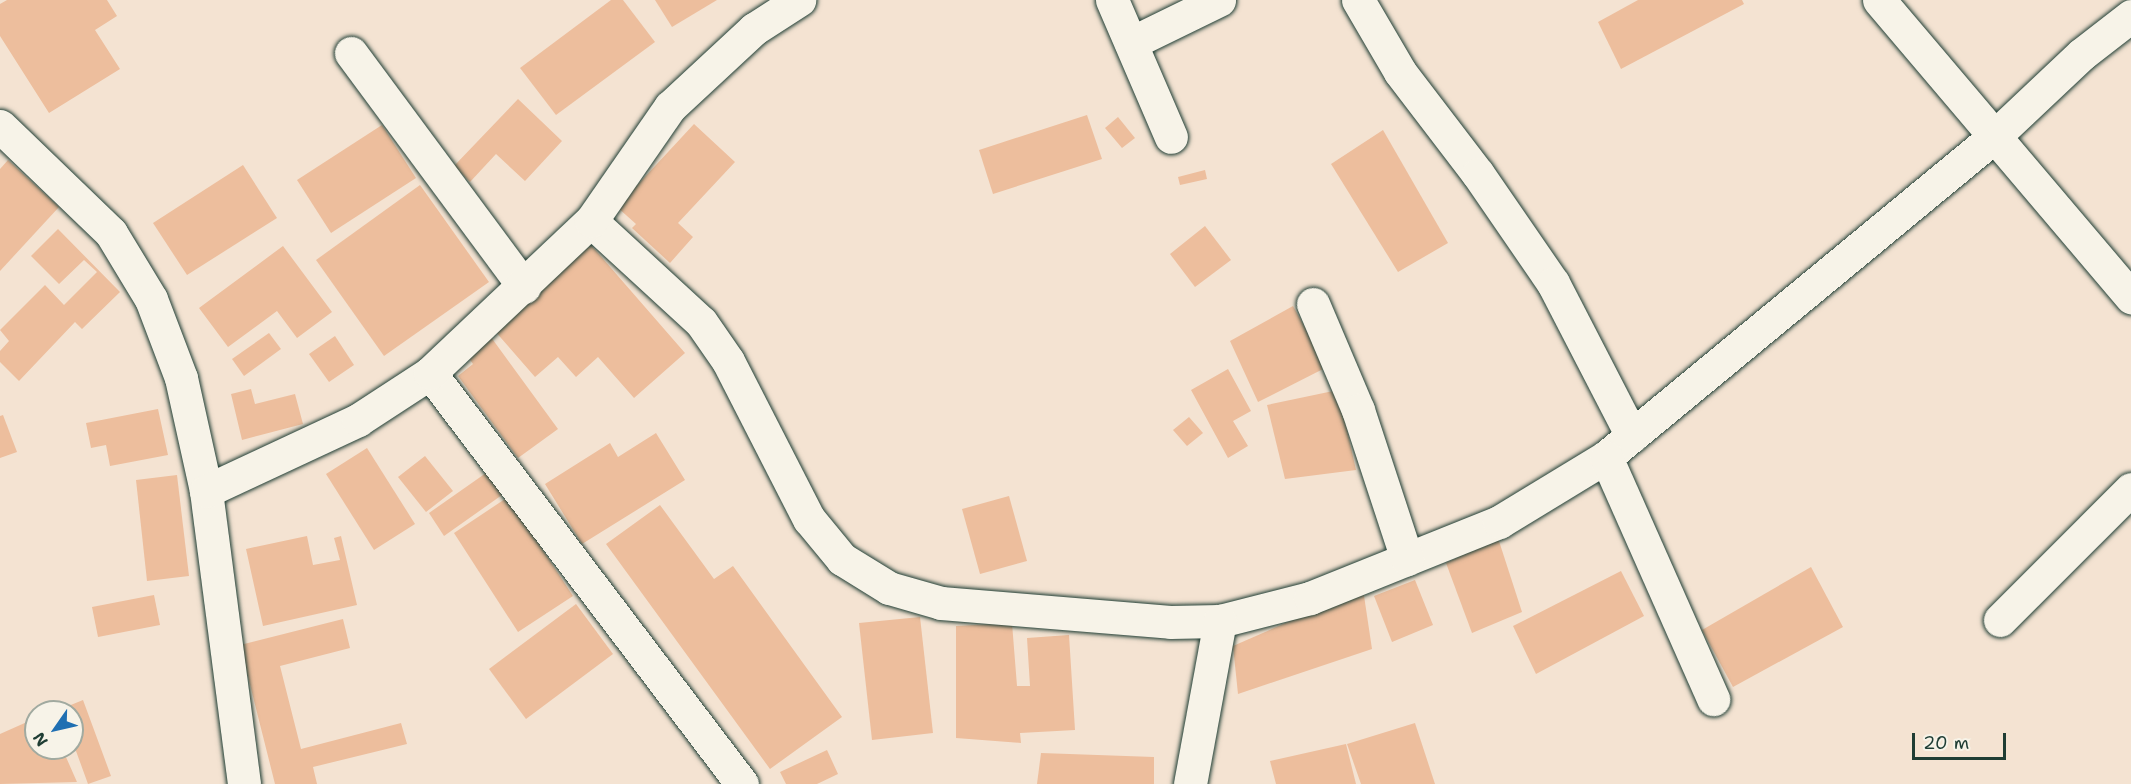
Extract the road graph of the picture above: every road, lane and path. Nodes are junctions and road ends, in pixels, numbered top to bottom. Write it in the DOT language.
graph roads {
  1 [pos="799,0"];
  2 [pos="1112,0"];
  3 [pos="1219,0"];
  4 [pos="1358,0"];
  5 [pos="1879,0"];
  6 [pos="2131,16"];
  7 [pos="1131,43"];
  8 [pos="351,53"];
  9 [pos="0,126"];
  10 [pos="1996,135"];
  11 [pos="1171,137"];
  12 [pos="591,221"];
  13 [pos="524,287"];
  14 [pos="2131,297"];
  15 [pos="1313,304"];
  16 [pos="430,373"];
  17 [pos="1632,436"];
  18 [pos="1606,457"];
  19 [pos="2131,489"];
  20 [pos="206,491"];
  21 [pos="1407,560"];
  22 [pos="2000,620"];
  23 [pos="1220,621"];
  24 [pos="1713,699"];
  25 [pos="244,784"];
  26 [pos="742,784"];
  27 [pos="1190,784"];
  1 -- 12 [label="street"];
  2 -- 7 [label="street"];
  3 -- 7 [label="street"];
  4 -- 17 [label="street"];
  5 -- 10 [label="street"];
  6 -- 10 [label="street"];
  7 -- 11 [label="street"];
  8 -- 13 [label="street"];
  9 -- 20 [label="street"];
  10 -- 14 [label="street"];
  10 -- 17 [label="street"];
  12 -- 13 [label="street"];
  12 -- 23 [label="street"];
  13 -- 16 [label="street"];
  15 -- 21 [label="street"];
  16 -- 20 [label="street"];
  16 -- 26 [label="street"];
  17 -- 18 [label="street"];
  18 -- 21 [label="street"];
  18 -- 24 [label="street"];
  19 -- 22 [label="street"];
  20 -- 25 [label="street"];
  21 -- 23 [label="street"];
  23 -- 27 [label="street"];
}
